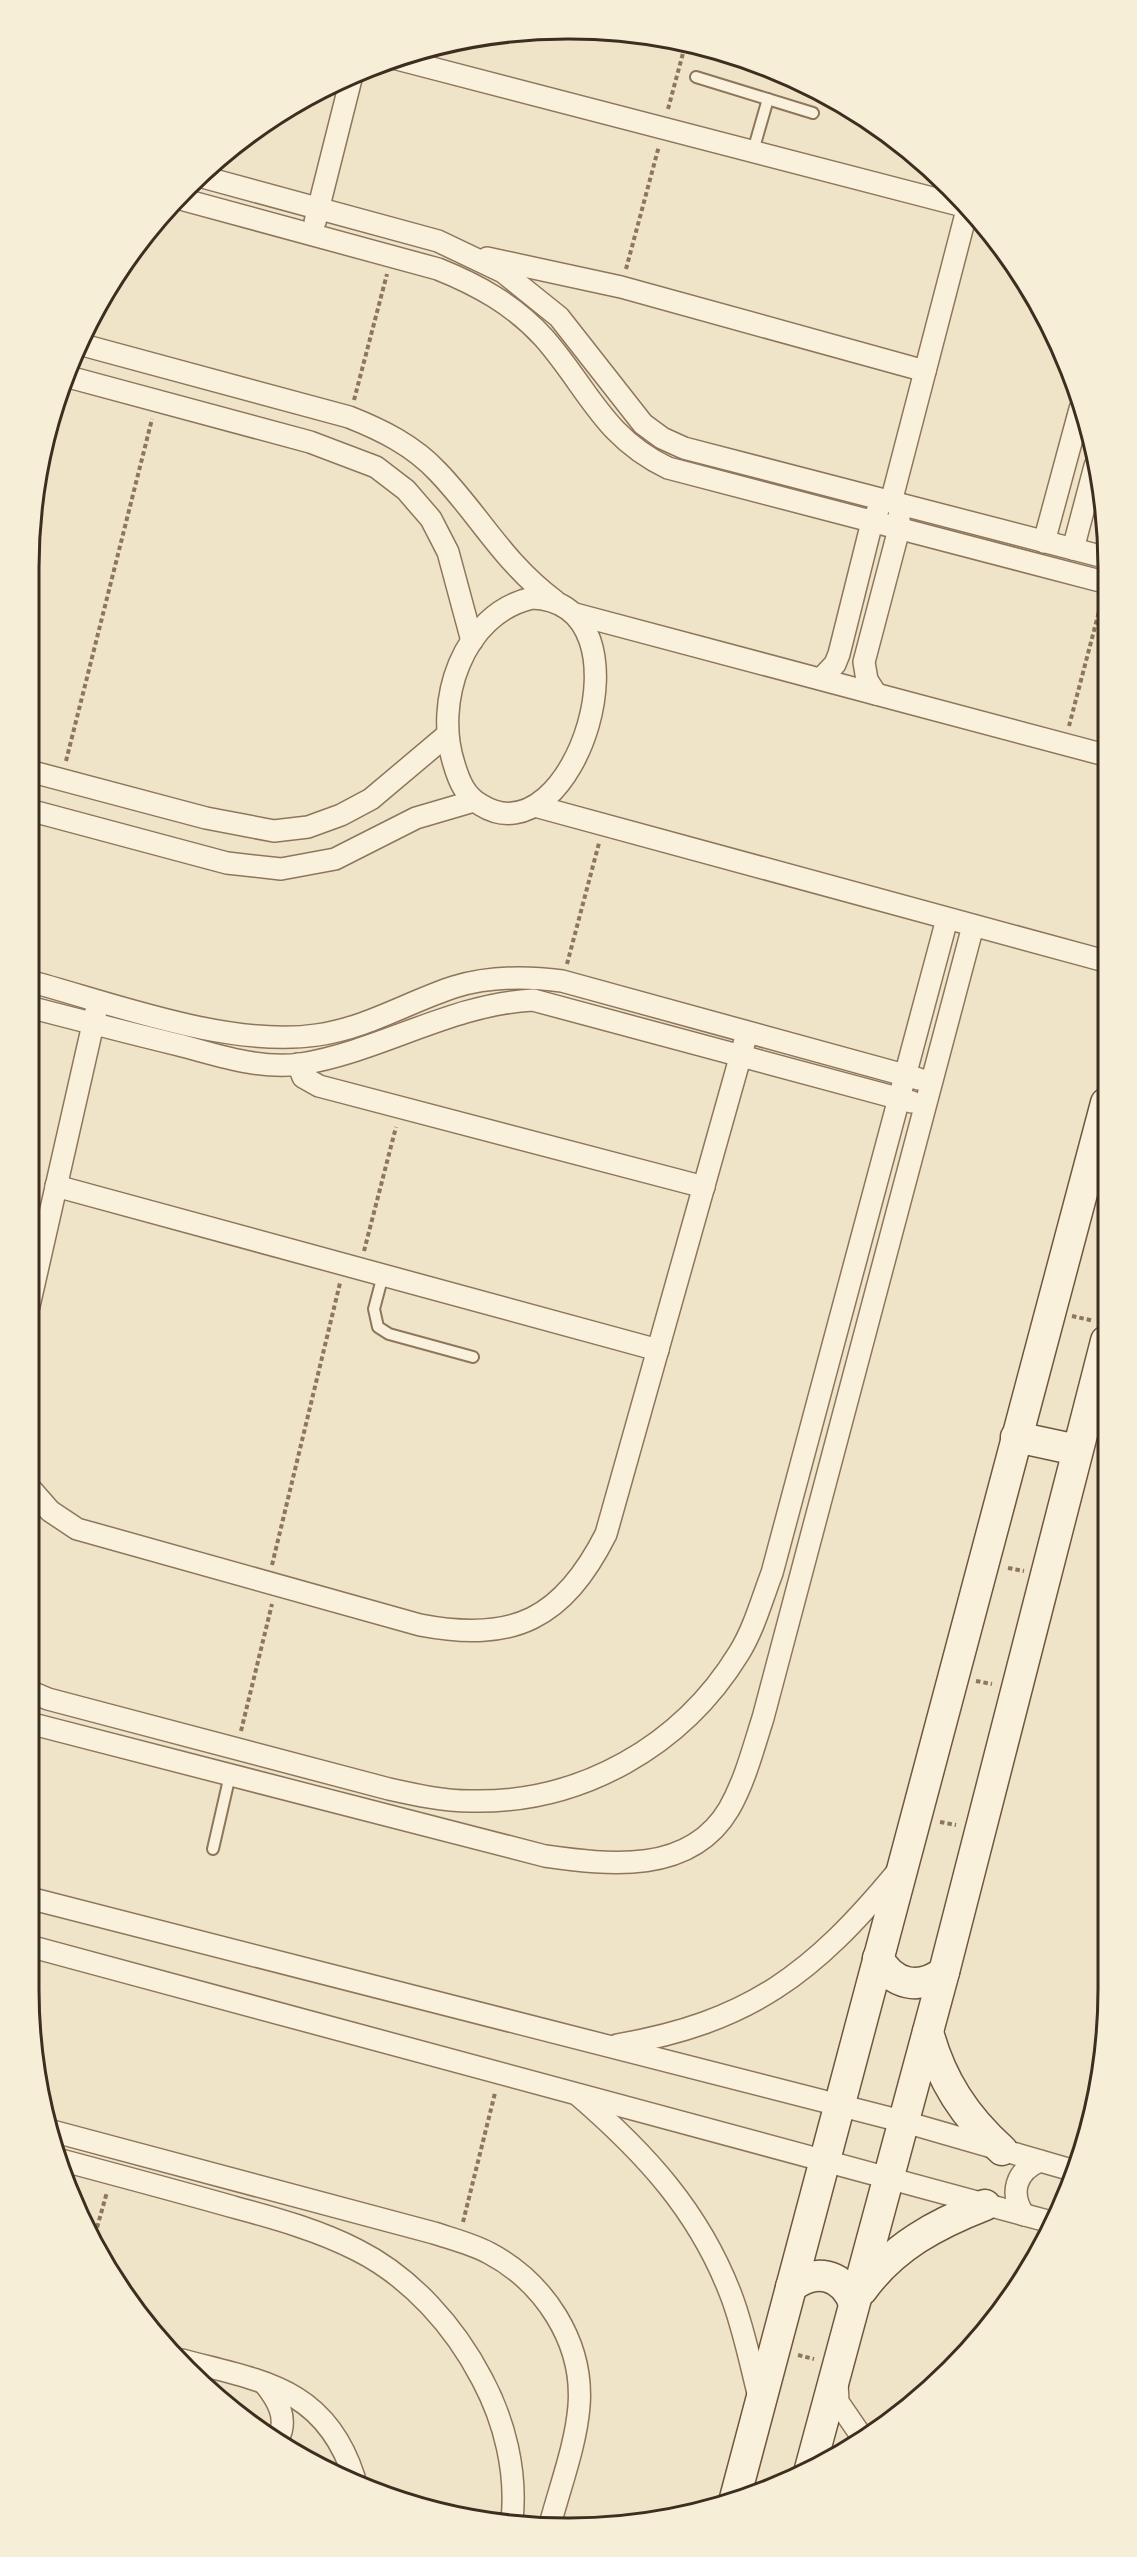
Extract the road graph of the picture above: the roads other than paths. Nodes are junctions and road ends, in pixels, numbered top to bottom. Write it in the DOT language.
graph roads {
  1 [pos="412,63"];
  2 [pos="696,77"];
  3 [pos="349,87"];
  4 [pos="768,99"];
  5 [pos="813,113"];
  6 [pos="753,151"];
  7 [pos="210,179"];
  8 [pos="187,201"];
  9 [pos="952,203"];
  10 [pos="318,208"];
  11 [pos="965,217"];
  12 [pos="311,234"];
  13 [pos="471,255"];
  14 [pos="88,346"];
  15 [pos="925,371"];
  16 [pos="74,378"];
  17 [pos="350,417"];
  18 [pos="1077,421"];
  19 [pos="340,452"];
  20 [pos="1091,482"];
  21 [pos="891,502"];
  22 [pos="872,522"];
  23 [pos="899,529"];
  24 [pos="1044,542"];
  25 [pos="1073,549"];
  26 [pos="1098,555"];
  27 [pos="1098,580"];
  28 [pos="555,601"];
  29 [pos="575,614"];
  30 [pos="472,641"];
  31 [pos="821,679"];
  32 [pos="876,694"];
  33 [pos="447,735"];
  34 [pos="1098,753"];
  35 [pos="39,774"];
  36 [pos="474,801"];
  37 [pos="535,806"];
  38 [pos="39,813"];
  39 [pos="947,919"];
  40 [pos="973,926"];
  41 [pos="1098,959"];
  42 [pos="39,984"];
  43 [pos="99,1000"];
  44 [pos="39,1010"];
  45 [pos="93,1024"];
  46 [pos="747,1033"];
  47 [pos="741,1055"];
  48 [pos="298,1064"];
  49 [pos="905,1075"];
  50 [pos="932,1082"];
  51 [pos="899,1099"];
  52 [pos="926,1106"];
  53 [pos="1098,1133"];
  54 [pos="56,1186"];
  55 [pos="704,1187"];
  56 [pos="39,1244"];
  57 [pos="383,1275"];
  58 [pos="1098,1346"];
  59 [pos="658,1350"];
  60 [pos="473,1357"];
  61 [pos="1016,1437"];
  62 [pos="1077,1450"];
  63 [pos="39,1499"];
  64 [pos="39,1695"];
  65 [pos="39,1726"];
  66 [pos="236,1749"];
  67 [pos="230,1775"];
  68 [pos="471,1802"];
  69 [pos="463,1836"];
  70 [pos="213,1849"];
  71 [pos="902,1866"];
  72 [pos="39,1901"];
  73 [pos="39,1949"];
  74 [pos="878,1958"];
  75 [pos="944,1972"];
  76 [pos="928,2032"];
  77 [pos="610,2046"];
  78 [pos="573,2091"];
  79 [pos="839,2106"];
  80 [pos="905,2122"];
  81 [pos="59,2133"];
  82 [pos="1002,2150"];
  83 [pos="824,2161"];
  84 [pos="1040,2161"];
  85 [pos="68,2162"];
  86 [pos="1066,2169"];
  87 [pos="890,2177"];
  88 [pos="985,2205"];
  89 [pos="1024,2215"];
  90 [pos="1044,2220"];
  91 [pos="791,2287"];
  92 [pos="854,2303"];
  93 [pos="194,2363"];
  94 [pos="838,2370"];
  95 [pos="264,2382"];
  96 [pos="760,2402"];
  97 [pos="279,2432"];
  98 [pos="858,2432"];
  99 [pos="813,2458"];
  100 [pos="352,2471"];
  101 [pos="737,2491"];
  102 [pos="512,2514"];
  103 [pos="552,2518"];
  1 -- 6 [label="street"];
  2 -- 4 [label="lane"];
  3 -- 10 [label="street"];
  4 -- 5 [label="lane"];
  4 -- 6 [label="lane"];
  6 -- 9 [label="street"];
  7 -- 10 [label="street"];
  8 -- 12 [label="street"];
  10 -- 12 [label="street"];
  10 -- 13 [label="street"];
  11 -- 15 [label="street"];
  12 -- 22 [label="street"];
  13 -- 15 [label="street"];
  13 -- 21 [label="street"];
  14 -- 17 [label="street"];
  15 -- 21 [label="street"];
  16 -- 19 [label="street"];
  17 -- 19 [label="street"];
  17 -- 28 [label="street"];
  18 -- 24 [label="street"];
  19 -- 30 [label="street"];
  20 -- 25 [label="street"];
  21 -- 22 [label="street"];
  21 -- 23 [label="street"];
  21 -- 24 [label="street"];
  22 -- 23 [label="street"];
  22 -- 31 [label="street"];
  23 -- 27 [label="street"];
  23 -- 32 [label="street"];
  24 -- 25 [label="street"];
  25 -- 26 [label="street"];
  28 -- 29 [label="street"];
  28 -- 30 [label="street"];
  29 -- 31 [label="street"];
  29 -- 37 [label="street"];
  30 -- 33 [label="street"];
  31 -- 32 [label="street"];
  32 -- 34 [label="street"];
  33 -- 35 [label="street"];
  33 -- 36 [label="street"];
  36 -- 37 [label="street"];
  36 -- 38 [label="street"];
  37 -- 39 [label="street"];
  39 -- 40 [label="street"];
  39 -- 49 [label="street"];
  40 -- 41 [label="street"];
  40 -- 50 [label="street"];
  42 -- 43 [label="street"];
  43 -- 45 [label="street"];
  43 -- 46 [label="street"];
  44 -- 45 [label="street"];
  45 -- 48 [label="street"];
  45 -- 54 [label="street"];
  46 -- 47 [label="street"];
  46 -- 49 [label="street"];
  47 -- 48 [label="street"];
  47 -- 51 [label="street"];
  47 -- 55 [label="street"];
  48 -- 55 [label="street"];
  49 -- 50 [label="street"];
  49 -- 51 [label="street"];
  50 -- 52 [label="street"];
  51 -- 52 [label="street"];
  51 -- 68 [label="street"];
  52 -- 69 [label="street"];
  53 -- 61 [label="street"];
  54 -- 56 [label="street"];
  54 -- 57 [label="street"];
  55 -- 59 [label="street"];
  57 -- 59 [label="street"];
  57 -- 60 [label="lane"];
  58 -- 62 [label="street"];
  59 -- 63 [label="street"];
  61 -- 62 [label="street"];
  61 -- 71 [label="street"];
  62 -- 75 [label="street"];
  64 -- 66 [label="street"];
  65 -- 67 [label="street"];
  66 -- 67 [label="street"];
  66 -- 68 [label="street"];
  67 -- 69 [label="street"];
  67 -- 70 [label="lane"];
  68 -- 69 [label="street"];
  71 -- 74 [label="street"];
  71 -- 77 [label="street"];
  72 -- 77 [label="street"];
  73 -- 78 [label="street"];
  74 -- 75 [label="street"];
  74 -- 79 [label="street"];
  75 -- 76 [label="street"];
  76 -- 80 [label="street"];
  76 -- 82 [label="street"];
  77 -- 79 [label="street"];
  78 -- 83 [label="street"];
  78 -- 96 [label="street"];
  79 -- 80 [label="street"];
  79 -- 83 [label="street"];
  80 -- 82 [label="street"];
  80 -- 87 [label="street"];
  81 -- 103 [label="street"];
  82 -- 84 [label="street"];
  83 -- 87 [label="street"];
  83 -- 91 [label="street"];
  84 -- 86 [label="street"];
  84 -- 89 [label="street"];
  85 -- 102 [label="street"];
  87 -- 88 [label="street"];
  87 -- 92 [label="street"];
  88 -- 89 [label="street"];
  88 -- 92 [label="street"];
  89 -- 90 [label="street"];
  91 -- 92 [label="street"];
  91 -- 96 [label="street"];
  92 -- 94 [label="street"];
  93 -- 95 [label="street"];
  94 -- 98 [label="street"];
  94 -- 99 [label="street"];
  95 -- 97 [label="street"];
  95 -- 100 [label="street"];
  96 -- 101 [label="street"];
}
